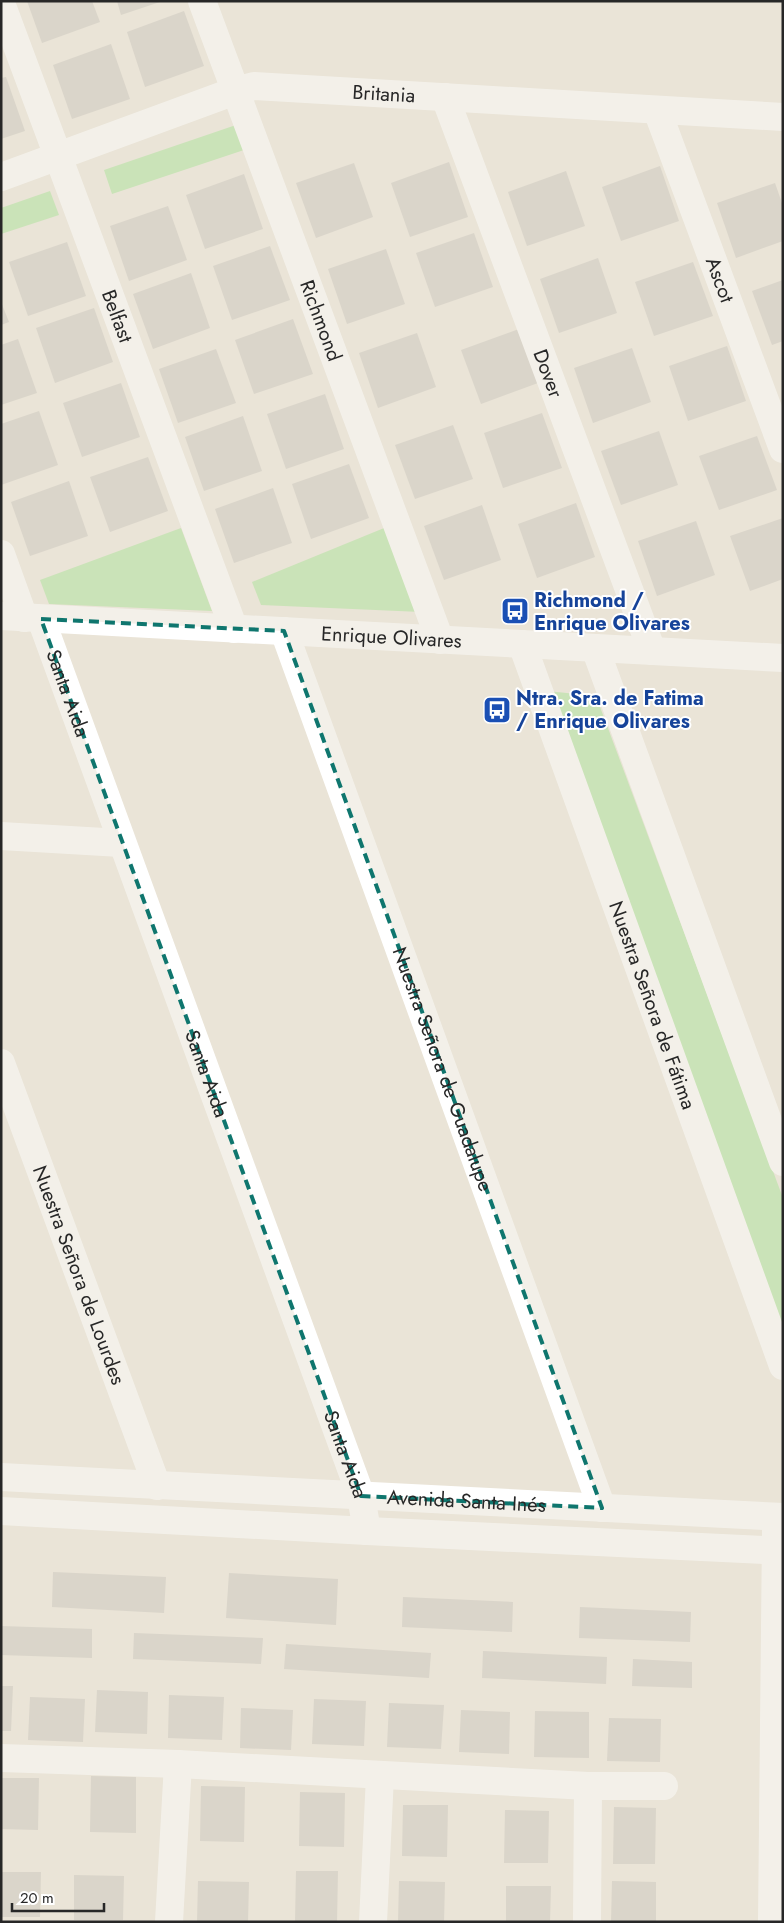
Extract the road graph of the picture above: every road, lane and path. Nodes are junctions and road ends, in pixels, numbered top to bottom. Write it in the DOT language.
graph roads {
  1 [pos="202,1"];
  2 [pos="1,3"];
  3 [pos="235,91"];
  4 [pos="445,97"];
  5 [pos="657,110"];
  6 [pos="783,117"];
  7 [pos="58,156"];
  8 [pos="1,177"];
  9 [pos="783,450"];
  10 [pos="1,554"];
  11 [pos="22,618"];
  12 [pos="234,629"];
  13 [pos="284,632"];
  14 [pos="440,640"];
  15 [pos="522,644"];
  16 [pos="595,648"];
  17 [pos="652,651"];
  18 [pos="783,658"];
  19 [pos="1,836"];
  20 [pos="121,843"];
  21 [pos="1,1063"];
  22 [pos="783,1162"];
  23 [pos="783,1366"];
  24 [pos="1,1477"];
  25 [pos="156,1486"];
  26 [pos="360,1496"];
  27 [pos="602,1508"];
  28 [pos="1,1511"];
  29 [pos="780,1517"];
  30 [pos="366,1531"];
  31 [pos="779,1550"];
  32 [pos="1,1758"];
  33 [pos="178,1764"];
  34 [pos="380,1776"];
  35 [pos="588,1786"];
  36 [pos="664,1786"];
  37 [pos="169,1922"];
  38 [pos="373,1922"];
  39 [pos="587,1922"];
  40 [pos="772,1922"];
  1 -- 3 [label="street, Richmond"];
  2 -- 7 [label="street, Belfast"];
  3 -- 4 [label="street, Britania"];
  3 -- 7 [label="street, Britania"];
  3 -- 14 [label="street, Richmond"];
  4 -- 5 [label="street, Britania"];
  4 -- 17 [label="street, Dover"];
  5 -- 6 [label="street, Britania"];
  5 -- 9 [label="street, Ascot"];
  7 -- 8 [label="street, Britania"];
  7 -- 12 [label="street, Belfast"];
  10 -- 11 [label="street, Santa Aida"];
  11 -- 12 [label="street, Enrique Olivares"];
  11 -- 20 [label="street, Santa Aida"];
  12 -- 13 [label="street, Enrique Olivares"];
  13 -- 14 [label="street, Enrique Olivares"];
  13 -- 27 [label="street, Nuestra Señora de Guadalupe"];
  14 -- 15 [label="street, Enrique Olivares"];
  15 -- 16 [label="street, Enrique Olivares"];
  15 -- 23 [label="street, Nuestra Señora de Fátima"];
  16 -- 17 [label="street, Enrique Olivares"];
  16 -- 22 [label="street"];
  17 -- 18 [label="street, Enrique Olivares"];
  19 -- 20 [label="street"];
  20 -- 26 [label="street, Santa Aida"];
  21 -- 25 [label="street, Nuestra Señora de Lourdes"];
  24 -- 25 [label="street, Avenida Santa Inés"];
  25 -- 26 [label="street, Avenida Santa Inés"];
  26 -- 27 [label="street, Avenida Santa Inés"];
  26 -- 30 [label="street, Santa Aida"];
  27 -- 29 [label="street, Avenida Santa Inés"];
  28 -- 30 [label="street, Avenida Santa Inés"];
  29 -- 31 [label="street"];
  30 -- 31 [label="street, Avenida Santa Inés"];
  31 -- 40 [label="street"];
  32 -- 33 [label="street"];
  33 -- 34 [label="street"];
  33 -- 37 [label="street"];
  34 -- 35 [label="street"];
  34 -- 38 [label="street"];
  35 -- 36 [label="street"];
  35 -- 39 [label="street"];
}
